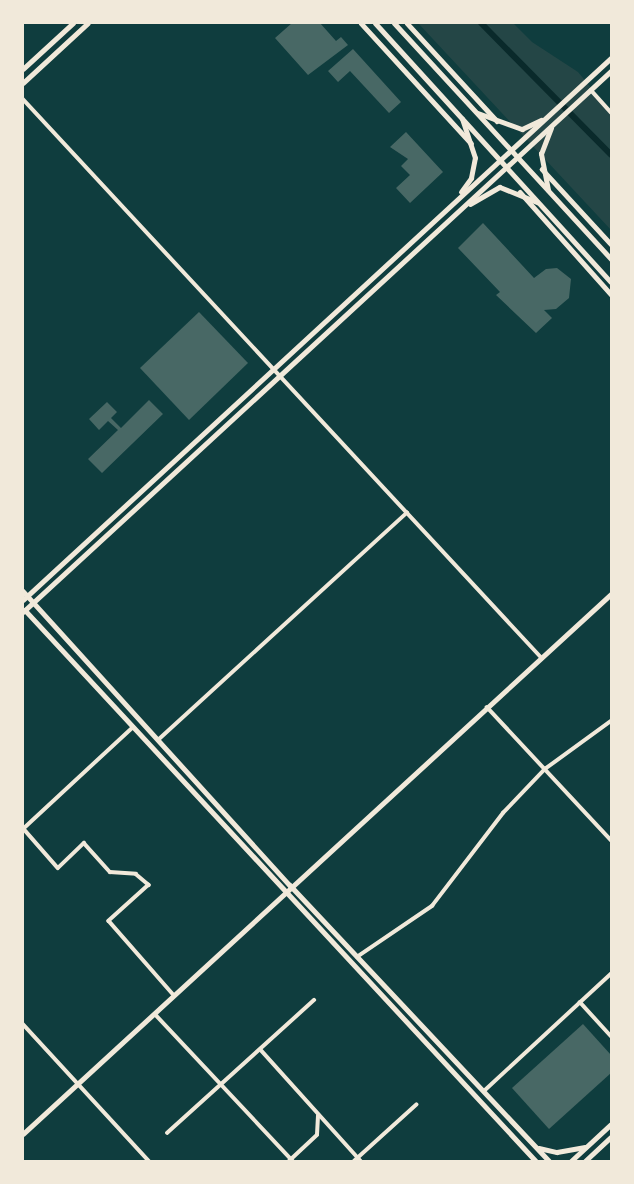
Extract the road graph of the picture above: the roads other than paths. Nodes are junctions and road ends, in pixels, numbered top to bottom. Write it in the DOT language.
graph roads {
  1 [pos="73,23"];
  2 [pos="88,23"];
  3 [pos="361,23"];
  4 [pos="375,23"];
  5 [pos="394,23"];
  6 [pos="407,23"];
  7 [pos="611,58"];
  8 [pos="23,69"];
  9 [pos="611,71"];
  10 [pos="23,83"];
  11 [pos="591,90"];
  12 [pos="23,99"];
  13 [pos="611,112"];
  14 [pos="477,113"];
  15 [pos="462,118"];
  16 [pos="545,118"];
  17 [pos="497,121"];
  18 [pos="553,124"];
  19 [pos="471,143"];
  20 [pos="510,149"];
  21 [pos="517,157"];
  22 [pos="499,160"];
  23 [pos="506,167"];
  24 [pos="542,169"];
  25 [pos="548,191"];
  26 [pos="520,192"];
  27 [pos="457,199"];
  28 [pos="539,204"];
  29 [pos="460,209"];
  30 [pos="611,244"];
  31 [pos="611,259"];
  32 [pos="611,282"];
  33 [pos="611,294"];
  34 [pos="273,369"];
  35 [pos="280,376"];
  36 [pos="407,513"];
  37 [pos="23,591"];
  38 [pos="611,594"];
  39 [pos="25,598"];
  40 [pos="33,602"];
  41 [pos="23,610"];
  42 [pos="542,658"];
  43 [pos="488,707"];
  44 [pos="611,721"];
  45 [pos="133,727"];
  46 [pos="158,740"];
  47 [pos="545,769"];
  48 [pos="23,829"];
  49 [pos="611,840"];
  50 [pos="290,885"];
  51 [pos="284,891"];
  52 [pos="357,957"];
  53 [pos="611,974"];
  54 [pos="173,994"];
  55 [pos="314,1000"];
  56 [pos="580,1002"];
  57 [pos="153,1012"];
  58 [pos="23,1024"];
  59 [pos="611,1036"];
  60 [pos="261,1049"];
  61 [pos="78,1083"];
  62 [pos="221,1084"];
  63 [pos="484,1092"];
  64 [pos="416,1105"];
  65 [pos="317,1114"];
  66 [pos="611,1124"];
  67 [pos="167,1133"];
  68 [pos="23,1134"];
  69 [pos="611,1137"];
  70 [pos="587,1146"];
  71 [pos="535,1147"];
  72 [pos="526,1150"];
  73 [pos="357,1160"];
  74 [pos="149,1161"];
  75 [pos="291,1161"];
  76 [pos="530,1161"];
  77 [pos="536,1161"];
  78 [pos="549,1161"];
  79 [pos="570,1161"];
  80 [pos="586,1161"];
  1 -- 8 [label="main road"];
  2 -- 10 [label="main road"];
  3 -- 19 [label="main road"];
  4 -- 15 [label="main road"];
  5 -- 14 [label="main road"];
  6 -- 17 [label="main road"];
  7 -- 16 [label="main road"];
  9 -- 11 [label="main road"];
  11 -- 13 [label="street"];
  11 -- 18 [label="main road"];
  12 -- 34 [label="street"];
  14 -- 17 [label="main road"];
  14 -- 20 [label="main road"];
  15 -- 19 [label="main road"];
  15 -- 22 [label="main road"];
  16 -- 17 [label="main road"];
  16 -- 20 [label="main road"];
  18 -- 21 [label="main road"];
  18 -- 24 [label="main road"];
  19 -- 27 [label="main road"];
  20 -- 21 [label="main road"];
  20 -- 22 [label="main road"];
  21 -- 23 [label="main road"];
  21 -- 25 [label="main road"];
  22 -- 23 [label="main road"];
  22 -- 27 [label="main road"];
  23 -- 28 [label="main road"];
  23 -- 29 [label="main road"];
  24 -- 25 [label="main road"];
  24 -- 30 [label="main road"];
  25 -- 31 [label="main road"];
  26 -- 28 [label="main road"];
  26 -- 29 [label="main road"];
  26 -- 33 [label="main road"];
  27 -- 34 [label="main road"];
  28 -- 32 [label="main road"];
  29 -- 35 [label="main road"];
  34 -- 35 [label="street"];
  34 -- 39 [label="main road"];
  35 -- 36 [label="street"];
  35 -- 40 [label="main road"];
  36 -- 42 [label="street"];
  36 -- 46 [label="street"];
  37 -- 39 [label="main road"];
  38 -- 42 [label="main road"];
  39 -- 40 [label="main road"];
  40 -- 41 [label="main road"];
  40 -- 46 [label="main road"];
  41 -- 45 [label="main road"];
  42 -- 43 [label="main road"];
  43 -- 47 [label="street"];
  43 -- 50 [label="main road"];
  44 -- 47 [label="street"];
  45 -- 48 [label="street"];
  45 -- 51 [label="main road"];
  46 -- 50 [label="main road"];
  47 -- 49 [label="street"];
  47 -- 52 [label="street"];
  48 -- 54 [label="street"];
  50 -- 51 [label="main road"];
  50 -- 52 [label="main road"];
  51 -- 54 [label="main road"];
  51 -- 72 [label="main road"];
  52 -- 63 [label="main road"];
  53 -- 56 [label="street"];
  54 -- 57 [label="main road"];
  55 -- 60 [label="street"];
  56 -- 59 [label="street"];
  56 -- 63 [label="street"];
  57 -- 61 [label="main road"];
  57 -- 62 [label="street"];
  58 -- 61 [label="street"];
  60 -- 62 [label="street"];
  60 -- 65 [label="street"];
  61 -- 68 [label="main road"];
  61 -- 74 [label="street"];
  62 -- 67 [label="street"];
  62 -- 75 [label="street"];
  63 -- 71 [label="main road"];
  64 -- 73 [label="street"];
  65 -- 73 [label="street"];
  65 -- 75 [label="street"];
  66 -- 70 [label="main road"];
  69 -- 80 [label="main road"];
  70 -- 71 [label="main road"];
  70 -- 79 [label="main road"];
  71 -- 78 [label="main road"];
  72 -- 76 [label="main road"];
  72 -- 77 [label="main road"];
}
